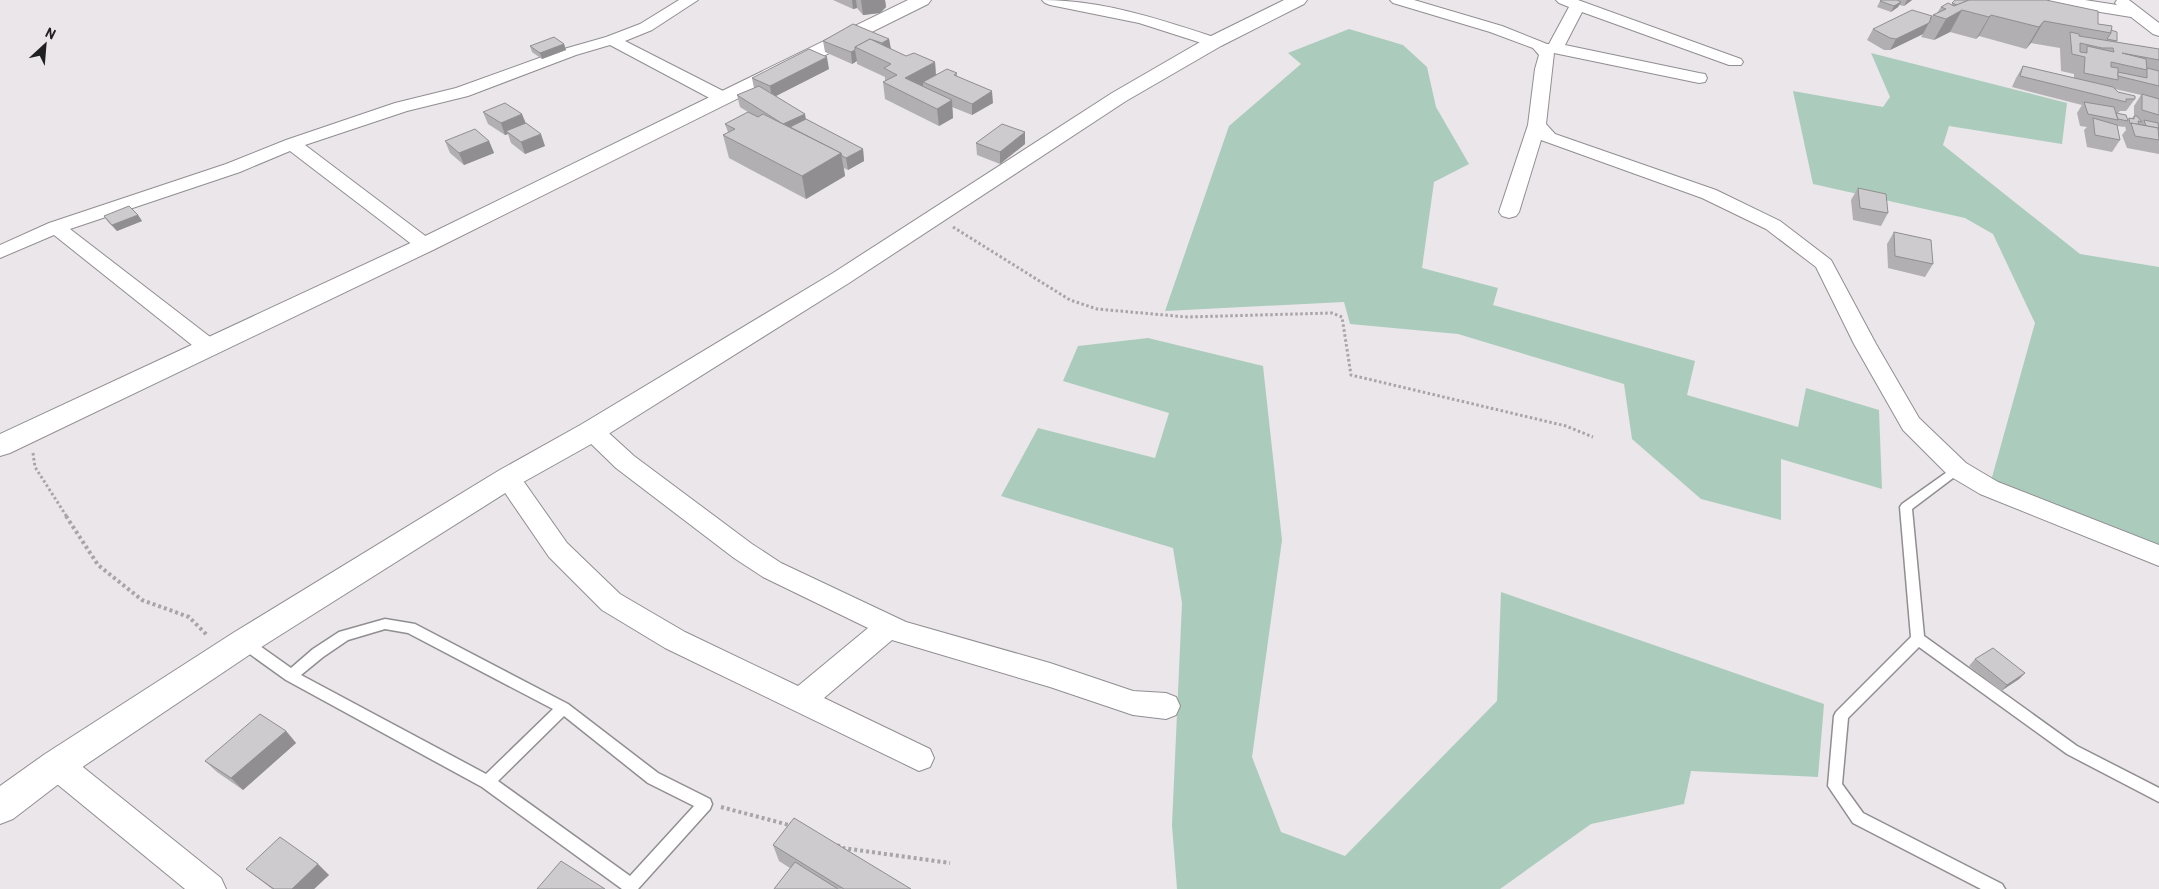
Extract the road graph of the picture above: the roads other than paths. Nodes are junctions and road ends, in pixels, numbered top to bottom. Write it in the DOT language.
graph roads {
  1 [pos="690,0"];
  2 [pos="922,0"];
  3 [pos="1050,0"];
  4 [pos="1298,0"];
  5 [pos="1398,0"];
  6 [pos="2057,0"];
  7 [pos="2118,0"];
  8 [pos="1571,3"];
  9 [pos="2135,13"];
  10 [pos="2159,31"];
  11 [pos="612,40"];
  12 [pos="1214,42"];
  13 [pos="1549,48"];
  14 [pos="1736,62"];
  15 [pos="1700,78"];
  16 [pos="723,98"];
  17 [pos="1537,124"];
  18 [pos="292,144"];
  19 [pos="1509,212"];
  20 [pos="56,227"];
  21 [pos="425,245"];
  22 [pos="0,252"];
  23 [pos="210,348"];
  24 [pos="592,431"];
  25 [pos="0,446"];
  26 [pos="1957,469"];
  27 [pos="508,478"];
  28 [pos="2159,556"];
  29 [pos="890,626"];
  30 [pos="1918,639"];
  31 [pos="235,648"];
  32 [pos="291,676"];
  33 [pos="801,701"];
  34 [pos="1166,706"];
  35 [pos="563,708"];
  36 [pos="919,758"];
  37 [pos="57,765"];
  38 [pos="487,782"];
  39 [pos="2159,794"];
  40 [pos="0,807"];
  41 [pos="210,889"];
  42 [pos="1997,889"];
  1 -- 11 [label="street"];
  2 -- 16 [label="street"];
  3 -- 12 [label="street"];
  4 -- 12 [label="street"];
  5 -- 13 [label="street"];
  6 -- 9 [label="street"];
  7 -- 9 [label="street"];
  8 -- 13 [label="street"];
  8 -- 14 [label="street"];
  9 -- 10 [label="street"];
  11 -- 16 [label="street"];
  11 -- 18 [label="street"];
  12 -- 24 [label="street"];
  13 -- 15 [label="street"];
  13 -- 17 [label="street"];
  16 -- 21 [label="street"];
  17 -- 19 [label="street"];
  17 -- 26 [label="street"];
  18 -- 20 [label="street"];
  18 -- 21 [label="street"];
  20 -- 22 [label="street"];
  20 -- 23 [label="street"];
  21 -- 23 [label="street"];
  23 -- 25 [label="street"];
  24 -- 27 [label="street"];
  24 -- 29 [label="street"];
  26 -- 28 [label="street"];
  26 -- 30 [label="lane"];
  27 -- 31 [label="street"];
  27 -- 33 [label="street"];
  29 -- 33 [label="street"];
  29 -- 34 [label="street"];
  30 -- 39 [label="lane"];
  30 -- 42 [label="lane"];
  31 -- 32 [label="lane"];
  31 -- 37 [label="street"];
  32 -- 35 [label="lane"];
  32 -- 38 [label="lane"];
  33 -- 36 [label="street"];
  35 -- 38 [label="lane"];
  35 -- 38 [label="lane"];
  37 -- 40 [label="street"];
  37 -- 41 [label="street"];
}
